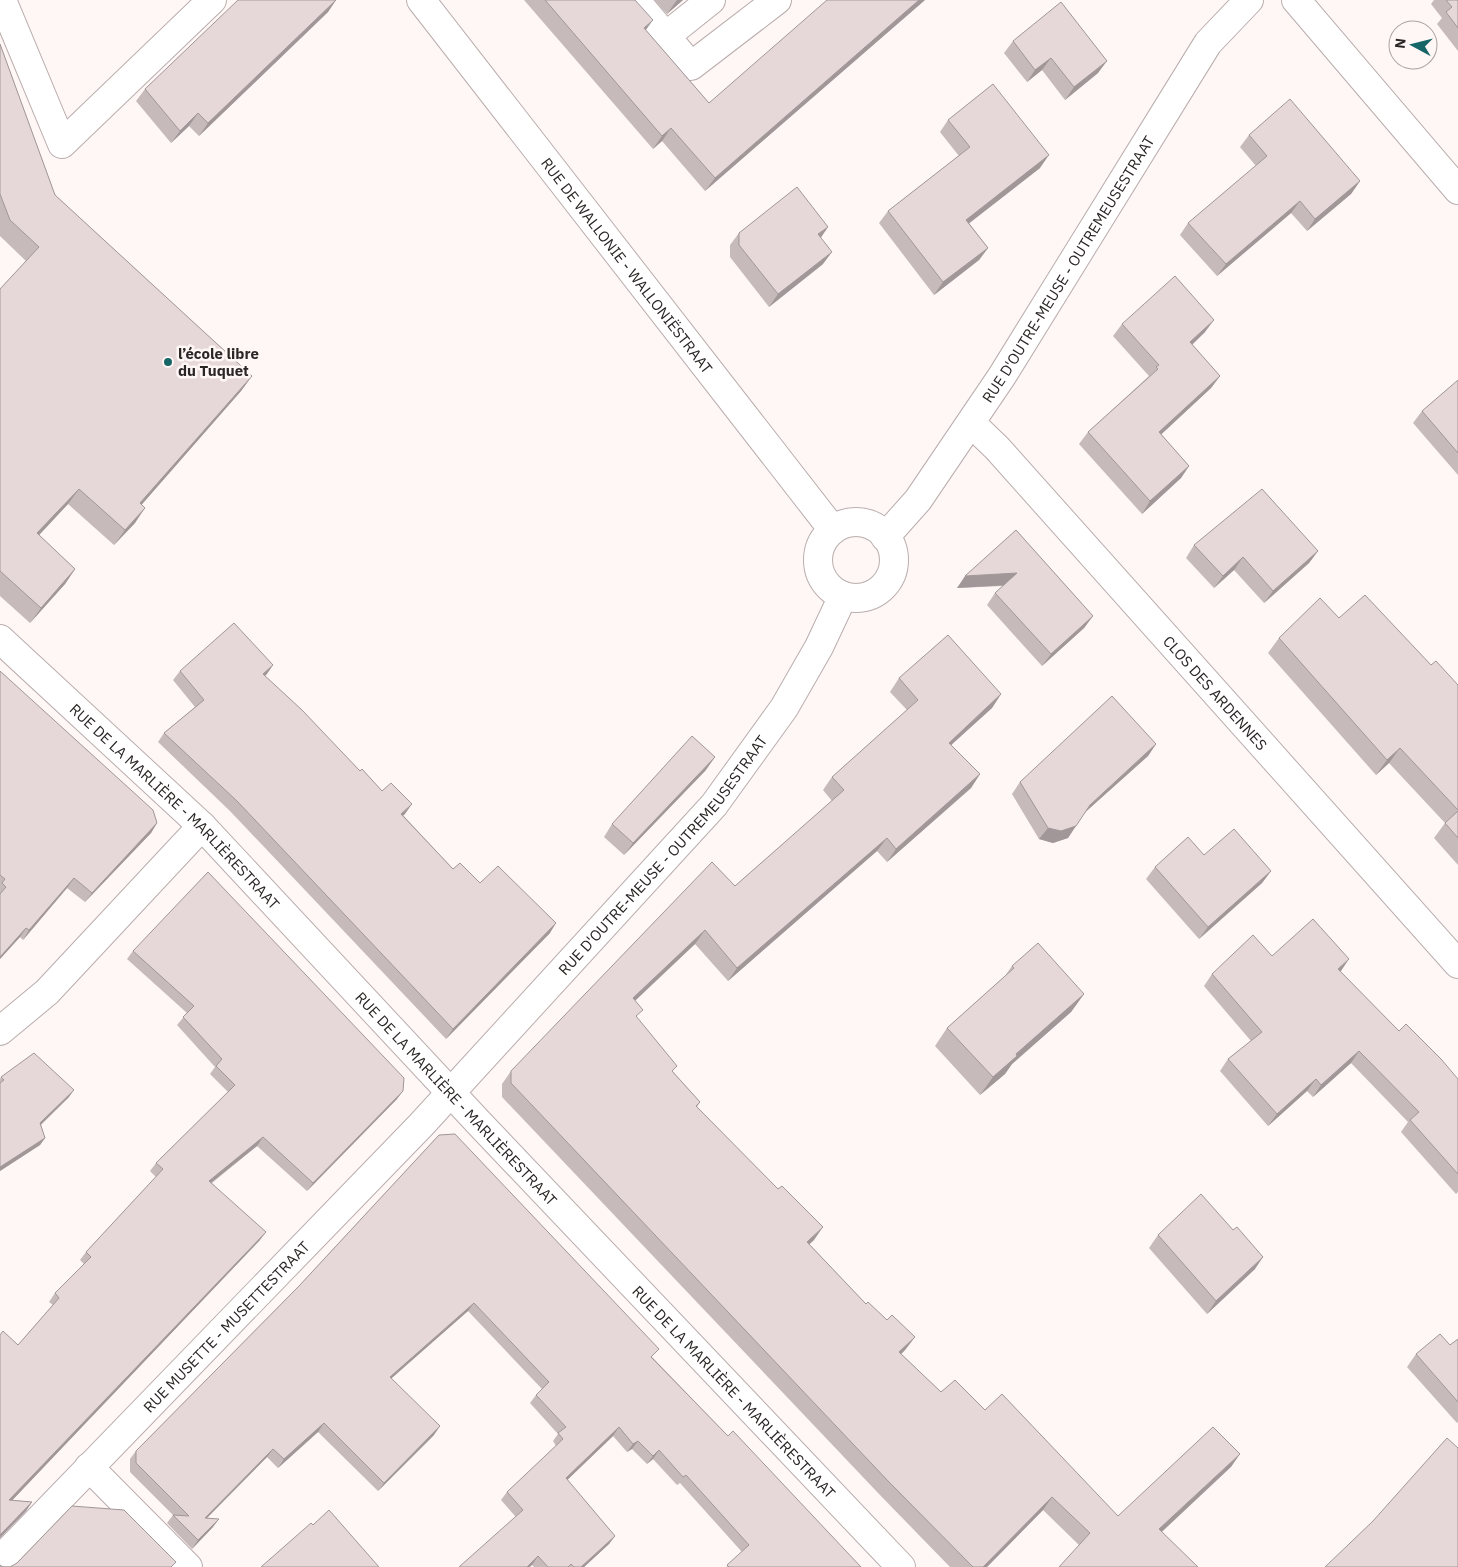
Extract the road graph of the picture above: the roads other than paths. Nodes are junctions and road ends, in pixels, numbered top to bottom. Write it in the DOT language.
graph roads {
  1 [pos="2,0"];
  2 [pos="212,0"];
  3 [pos="422,0"];
  4 [pos="635,0"];
  5 [pos="711,0"];
  6 [pos="777,0"];
  7 [pos="1248,0"];
  8 [pos="1296,0"];
  9 [pos="666,36"];
  10 [pos="1458,190"];
  11 [pos="971,423"];
  12 [pos="833,530"];
  13 [pos="886,537"];
  14 [pos="843,596"];
  15 [pos="0,639"];
  16 [pos="202,826"];
  17 [pos="1458,964"];
  18 [pos="0,1031"];
  19 [pos="451,1092"];
  20 [pos="90,1468"];
  21 [pos="0,1560"];
  22 [pos="188,1567"];
  23 [pos="901,1567"];
  1 -- 2 [label="street"];
  3 -- 12 [label="street, RUE DE WALLONIE - WALLONIËSTRAAT"];
  4 -- 9 [label="street"];
  5 -- 9 [label="street"];
  6 -- 9 [label="street"];
  7 -- 11 [label="street, RUE D'OUTRE-MEUSE - OUTREMEUSESTRAAT"];
  8 -- 10 [label="street"];
  11 -- 13 [label="street, RUE D'OUTRE-MEUSE - OUTREMEUSESTRAAT"];
  11 -- 17 [label="street, CLOS DES ARDENNES"];
  12 -- 13 [label="street"];
  12 -- 14 [label="street"];
  13 -- 14 [label="street"];
  14 -- 19 [label="street, RUE D'OUTRE-MEUSE - OUTREMEUSESTRAAT"];
  15 -- 16 [label="street, RUE DE LA MARLIÈRE - MARLIÈRESTRAAT"];
  16 -- 18 [label="street"];
  16 -- 19 [label="street, RUE DE LA MARLIÈRE - MARLIÈRESTRAAT"];
  19 -- 20 [label="street, RUE MUSETTE - MUSETTESTRAAT"];
  19 -- 23 [label="street, RUE DE LA MARLIÈRE - MARLIÈRESTRAAT"];
  20 -- 21 [label="street, RUE MUSETTE - MUSETTESTRAAT"];
  20 -- 22 [label="street"];
}
